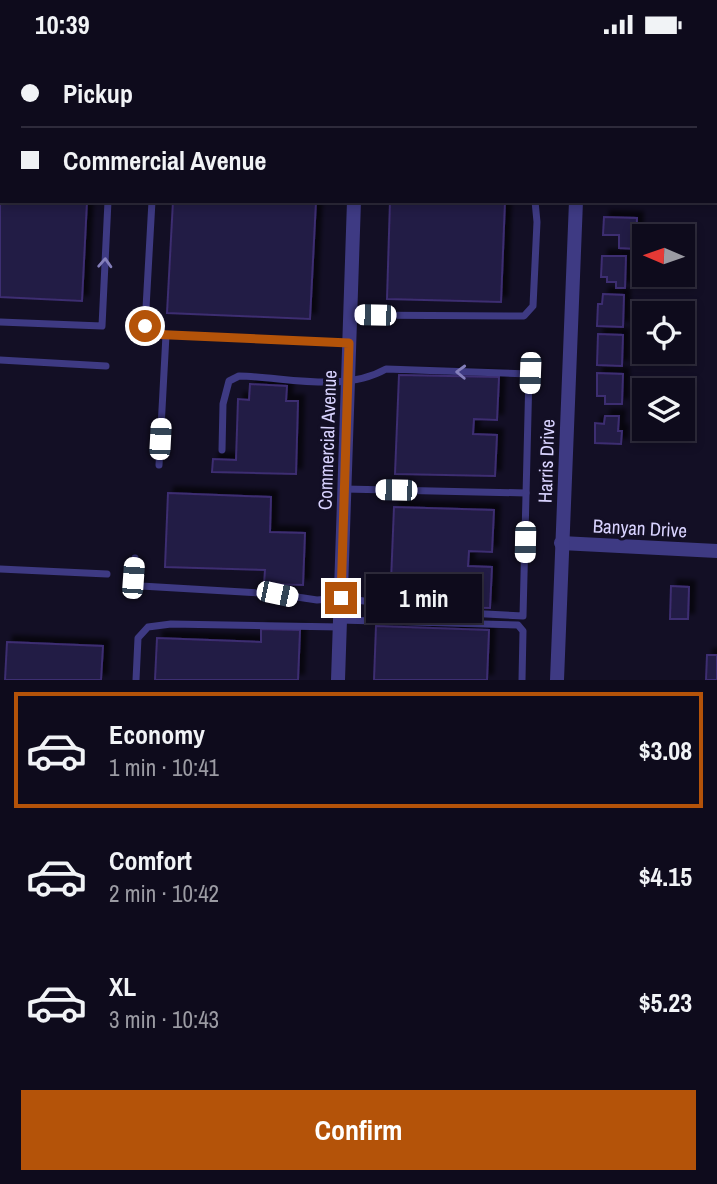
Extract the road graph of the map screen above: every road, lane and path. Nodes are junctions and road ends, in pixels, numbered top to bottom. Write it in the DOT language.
graph roads {
  1 [pos="108,203"];
  2 [pos="152,203"];
  3 [pos="354,203"];
  4 [pos="535,203"];
  5 [pos="576,203"];
  6 [pos="350,315"];
  7 [pos="0,322"];
  8 [pos="166,335"];
  9 [pos="349,343"];
  10 [pos="0,360"];
  11 [pos="106,366"];
  12 [pos="348,381"];
  13 [pos="222,450"];
  14 [pos="159,465"];
  15 [pos="344,489"];
  16 [pos="526,493"];
  17 [pos="561,543"];
  18 [pos="717,551"];
  19 [pos="135,558"];
  20 [pos="0,569"];
  21 [pos="107,574"];
  22 [pos="341,598"];
  23 [pos="340,623"];
  24 [pos="136,680"];
  25 [pos="338,680"];
  26 [pos="522,680"];
  27 [pos="557,680"];
  7 -- 1 [label="lane, one-way"];
  2 -- 8 [label="lane"];
  3 -- 6 [label="street, Commercial Avenue"];
  4 -- 6 [label="lane"];
  5 -- 17 [label="street, Harris Drive"];
  6 -- 9 [label="street, Commercial Avenue"];
  8 -- 9 [label="lane"];
  8 -- 14 [label="lane"];
  9 -- 12 [label="street, Commercial Avenue"];
  10 -- 11 [label="lane"];
  12 -- 13 [label="lane"];
  12 -- 15 [label="street, Commercial Avenue"];
  16 -- 12 [label="lane, one-way"];
  15 -- 16 [label="lane"];
  15 -- 22 [label="street, Commercial Avenue"];
  16 -- 22 [label="lane"];
  17 -- 18 [label="street, Banyan Drive"];
  17 -- 27 [label="street, Harris Drive"];
  19 -- 22 [label="lane"];
  20 -- 21 [label="lane"];
  22 -- 23 [label="street, Commercial Avenue"];
  23 -- 24 [label="lane"];
  23 -- 25 [label="street, Commercial Avenue"];
  23 -- 26 [label="lane"];
}
